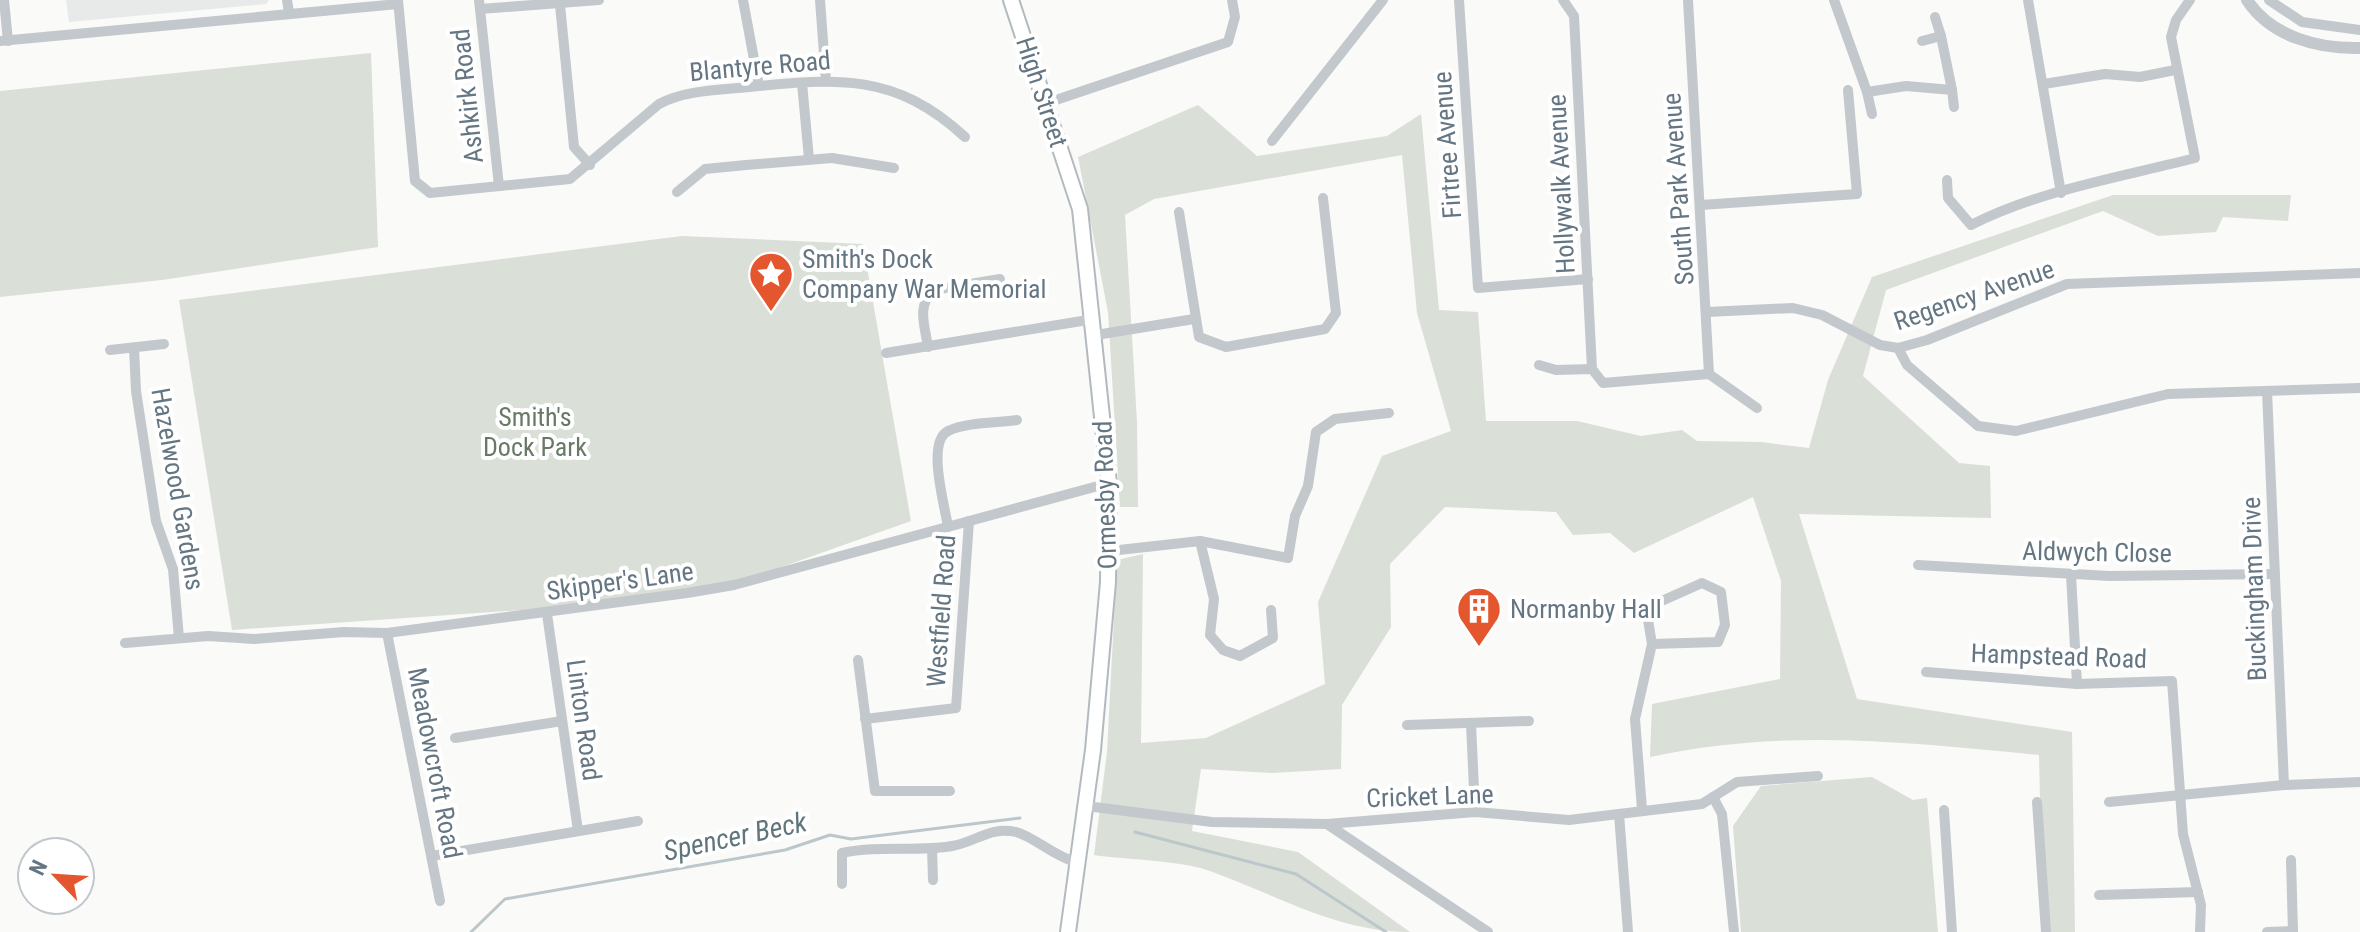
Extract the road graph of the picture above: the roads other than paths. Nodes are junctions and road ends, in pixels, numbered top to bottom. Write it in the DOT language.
graph roads {
  1 [pos="4,0"];
  2 [pos="287,0"];
  3 [pos="599,0"];
  4 [pos="743,0"];
  5 [pos="820,0"];
  6 [pos="1011,0"];
  7 [pos="1232,0"];
  8 [pos="1383,0"];
  9 [pos="1459,0"];
  10 [pos="1563,0"];
  11 [pos="1688,0"];
  12 [pos="1834,0"];
  13 [pos="2028,0"];
  14 [pos="2171,0"];
  15 [pos="2247,0"];
  16 [pos="2269,0"];
  17 [pos="398,2"];
  18 [pos="2186,4"];
  19 [pos="480,5"];
  20 [pos="560,5"];
  21 [pos="289,13"];
  22 [pos="1935,17"];
  23 [pos="2322,26"];
  24 [pos="2360,30"];
  25 [pos="1941,36"];
  26 [pos="4,41"];
  27 [pos="1922,41"];
  28 [pos="2319,44"];
  29 [pos="2360,48"];
  30 [pos="2175,70"];
  31 [pos="826,81"];
  32 [pos="802,83"];
  33 [pos="2044,84"];
  34 [pos="759,86"];
  35 [pos="1848,90"];
  36 [pos="1952,90"];
  37 [pos="1867,92"];
  38 [pos="1044,104"];
  39 [pos="1954,107"];
  40 [pos="1872,114"];
  41 [pos="965,137"];
  42 [pos="1272,141"];
  43 [pos="809,159"];
  44 [pos="590,165"];
  45 [pos="894,168"];
  46 [pos="1947,180"];
  47 [pos="1074,185"];
  48 [pos="499,186"];
  49 [pos="677,192"];
  50 [pos="2061,193"];
  51 [pos="1323,198"];
  52 [pos="1701,205"];
  53 [pos="1179,212"];
  54 [pos="2360,273"];
  55 [pos="1000,279"];
  56 [pos="1588,279"];
  57 [pos="1707,312"];
  58 [pos="1094,319"];
  59 [pos="1194,319"];
  60 [pos="1096,335"];
  61 [pos="164,344"];
  62 [pos="928,347"];
  63 [pos="134,348"];
  64 [pos="1898,348"];
  65 [pos="110,350"];
  66 [pos="886,353"];
  67 [pos="1539,365"];
  68 [pos="1592,369"];
  69 [pos="1709,374"];
  70 [pos="2360,388"];
  71 [pos="2267,391"];
  72 [pos="1757,408"];
  73 [pos="1389,413"];
  74 [pos="1017,420"];
  75 [pos="1109,483"];
  76 [pos="969,521"];
  77 [pos="948,527"];
  78 [pos="1200,541"];
  79 [pos="1110,551"];
  80 [pos="1918,565"];
  81 [pos="2275,574"];
  82 [pos="2071,575"];
  83 [pos="1271,610"];
  84 [pos="547,614"];
  85 [pos="387,633"];
  86 [pos="179,638"];
  87 [pos="125,643"];
  88 [pos="1652,644"];
  89 [pos="858,660"];
  90 [pos="1926,672"];
  91 [pos="2077,684"];
  92 [pos="865,719"];
  93 [pos="562,721"];
  94 [pos="1529,721"];
  95 [pos="1471,723"];
  96 [pos="1407,725"];
  97 [pos="455,738"];
  98 [pos="1818,776"];
  99 [pos="2360,782"];
  100 [pos="2284,785"];
  101 [pos="950,791"];
  102 [pos="2180,796"];
  103 [pos="1713,797"];
  104 [pos="2037,802"];
  105 [pos="2109,802"];
  106 [pos="1086,806"];
  107 [pos="1642,809"];
  108 [pos="1944,810"];
  109 [pos="1475,812"];
  110 [pos="1619,814"];
  111 [pos="638,821"];
  112 [pos="1327,824"];
  113 [pos="578,831"];
  114 [pos="932,848"];
  115 [pos="432,856"];
  116 [pos="2291,860"];
  117 [pos="1076,862"];
  118 [pos="933,880"];
  119 [pos="842,884"];
  120 [pos="2198,892"];
  121 [pos="2099,895"];
  122 [pos="440,901"];
  123 [pos="2293,931"];
  124 [pos="1068,932"];
  125 [pos="1488,932"];
  126 [pos="1628,932"];
  127 [pos="1734,932"];
  128 [pos="1952,932"];
  129 [pos="2046,932"];
  130 [pos="2200,932"];
  131 [pos="2267,932"];
  1 -- 26 [label="street"];
  2 -- 21 [label="street"];
  3 -- 20 [label="street"];
  4 -- 34 [label="street"];
  5 -- 31 [label="street"];
  6 -- 38 [label="main road, High Street"];
  7 -- 38 [label="street"];
  8 -- 42 [label="street"];
  9 -- 56 [label="street, Firtree Avenue"];
  10 -- 56 [label="street, Hollywalk Avenue"];
  11 -- 52 [label="street, South Park Avenue"];
  12 -- 37 [label="street"];
  13 -- 33 [label="street"];
  14 -- 18 [label="street"];
  15 -- 28 [label="street"];
  16 -- 23 [label="street"];
  17 -- 21 [label="street"];
  17 -- 48 [label="street, Blantyre Road"];
  18 -- 30 [label="street"];
  19 -- 20 [label="street"];
  19 -- 48 [label="street, Ashkirk Road"];
  20 -- 44 [label="street"];
  21 -- 26 [label="street"];
  22 -- 25 [label="street"];
  23 -- 24 [label="street"];
  23 -- 28 [label="street"];
  25 -- 27 [label="street"];
  25 -- 36 [label="street"];
  28 -- 29 [label="street"];
  30 -- 33 [label="street"];
  30 -- 50 [label="street"];
  31 -- 32 [label="street, Blantyre Road"];
  31 -- 41 [label="street, Blantyre Road"];
  32 -- 34 [label="street, Blantyre Road"];
  32 -- 43 [label="street"];
  33 -- 50 [label="street"];
  34 -- 44 [label="street, Blantyre Road"];
  35 -- 52 [label="street"];
  36 -- 37 [label="street"];
  36 -- 39 [label="street"];
  37 -- 40 [label="street"];
  38 -- 47 [label="main road, High Street"];
  43 -- 45 [label="street"];
  43 -- 49 [label="street"];
  44 -- 48 [label="street, Blantyre Road"];
  46 -- 50 [label="street"];
  47 -- 58 [label="main road, Ormesby Road"];
  51 -- 59 [label="street"];
  52 -- 57 [label="street, South Park Avenue"];
  53 -- 59 [label="street"];
  54 -- 64 [label="street, Regency Avenue"];
  55 -- 62 [label="street"];
  56 -- 68 [label="street, Hollywalk Avenue"];
  57 -- 64 [label="street, Regency Avenue"];
  57 -- 69 [label="street, South Park Avenue"];
  58 -- 60 [label="main road, Ormesby Road"];
  58 -- 62 [label="street"];
  59 -- 60 [label="street"];
  60 -- 75 [label="main road, Ormesby Road"];
  61 -- 63 [label="street"];
  62 -- 66 [label="street"];
  63 -- 65 [label="street"];
  63 -- 86 [label="street, Hazelwood Gardens"];
  64 -- 71 [label="street"];
  67 -- 68 [label="street"];
  68 -- 69 [label="street"];
  69 -- 72 [label="street"];
  70 -- 71 [label="street"];
  71 -- 81 [label="street, Buckingham Drive"];
  73 -- 78 [label="street"];
  74 -- 77 [label="street"];
  75 -- 76 [label="street, Skipper's Lane"];
  75 -- 79 [label="main road, Ormesby Road"];
  76 -- 77 [label="street, Skipper's Lane"];
  76 -- 92 [label="street, Westfield Road"];
  77 -- 84 [label="street, Skipper's Lane"];
  78 -- 79 [label="street"];
  78 -- 83 [label="street"];
  79 -- 106 [label="main road, Ormesby Road"];
  80 -- 82 [label="street, Aldwych Close"];
  81 -- 82 [label="street, Aldwych Close"];
  81 -- 100 [label="street, Buckingham Drive"];
  82 -- 91 [label="street"];
  84 -- 85 [label="street, Skipper's Lane"];
  84 -- 93 [label="street, Linton Road"];
  85 -- 86 [label="street, Skipper's Lane"];
  85 -- 115 [label="street, Meadowcroft Road"];
  86 -- 87 [label="street, Skipper's Lane"];
  88 -- 88 [label="street"];
  88 -- 107 [label="street"];
  89 -- 92 [label="street"];
  90 -- 91 [label="street, Hampstead Road"];
  91 -- 102 [label="street, Hampstead Road"];
  92 -- 101 [label="street"];
  93 -- 97 [label="street"];
  93 -- 113 [label="street, Linton Road"];
  94 -- 95 [label="street"];
  95 -- 96 [label="street"];
  95 -- 109 [label="street"];
  98 -- 103 [label="street, Cricket Lane"];
  99 -- 100 [label="street"];
  100 -- 102 [label="street"];
  102 -- 105 [label="street"];
  102 -- 120 [label="street"];
  103 -- 107 [label="street, Cricket Lane"];
  103 -- 127 [label="street"];
  104 -- 129 [label="street"];
  106 -- 112 [label="street, Cricket Lane"];
  106 -- 117 [label="main road, Ormesby Road"];
  107 -- 110 [label="street, Cricket Lane"];
  108 -- 128 [label="street"];
  109 -- 110 [label="street, Cricket Lane"];
  109 -- 112 [label="street, Cricket Lane"];
  110 -- 126 [label="street"];
  111 -- 113 [label="street"];
  112 -- 125 [label="street"];
  113 -- 115 [label="street"];
  114 -- 117 [label="street"];
  114 -- 118 [label="street"];
  114 -- 119 [label="street"];
  115 -- 122 [label="street, Meadowcroft Road"];
  116 -- 123 [label="street"];
  117 -- 124 [label="main road, Ormesby Road"];
  120 -- 121 [label="street"];
  120 -- 130 [label="street"];
  123 -- 131 [label="street"];
}
